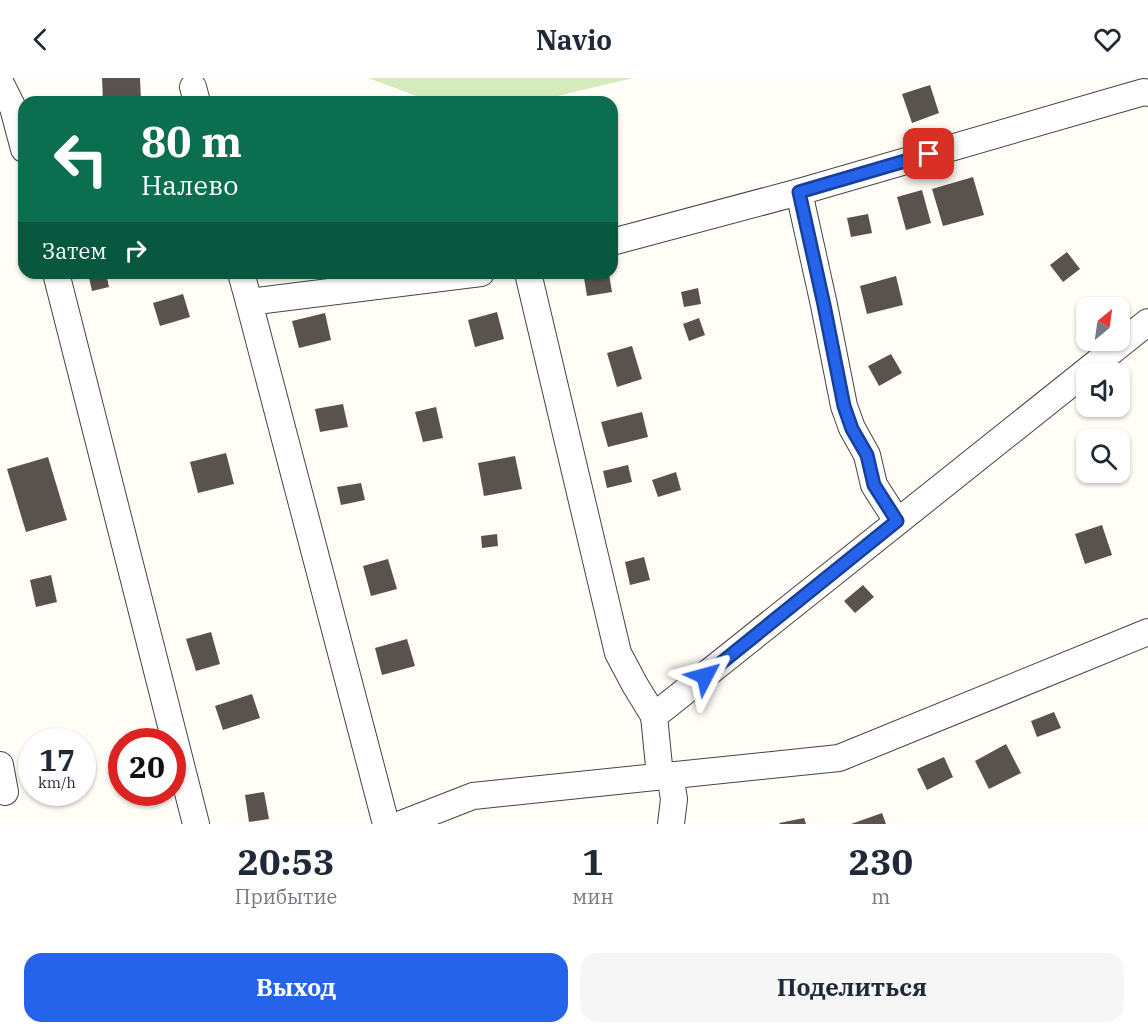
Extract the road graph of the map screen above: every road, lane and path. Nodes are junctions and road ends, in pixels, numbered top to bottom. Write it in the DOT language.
graph roads {
  1 [pos="0,82"];
  2 [pos="1148,93"];
  3 [pos="18,127"];
  4 [pos="799,192"];
  5 [pos="618,240"];
  6 [pos="58,279"];
  7 [pos="243,279"];
  8 [pos="433,279"];
  9 [pos="529,279"];
  10 [pos="249,302"];
  11 [pos="1148,322"];
  12 [pos="897,521"];
  13 [pos="1148,632"];
  14 [pos="654,716"];
  15 [pos="0,765"];
  16 [pos="665,775"];
  17 [pos="5,792"];
  18 [pos="196,824"];
  19 [pos="386,824"];
  20 [pos="401,824"];
  21 [pos="671,824"];
  1 -- 3 [label="street"];
  2 -- 4 [label="street"];
  4 -- 5 [label="street"];
  4 -- 12 [label="street"];
  6 -- 18 [label="street"];
  7 -- 10 [label="street"];
  8 -- 10 [label="street"];
  9 -- 14 [label="street"];
  10 -- 19 [label="street"];
  11 -- 12 [label="street"];
  12 -- 14 [label="street"];
  13 -- 16 [label="street"];
  14 -- 16 [label="street"];
  15 -- 17 [label="street"];
  16 -- 20 [label="street"];
  16 -- 21 [label="street"];
}
